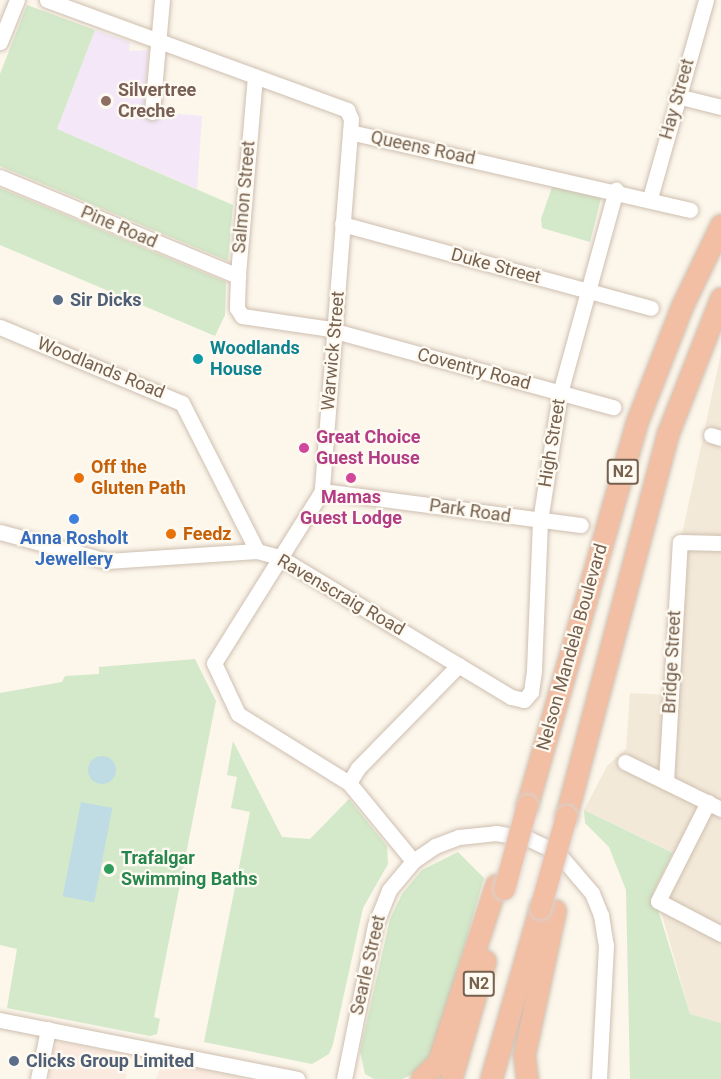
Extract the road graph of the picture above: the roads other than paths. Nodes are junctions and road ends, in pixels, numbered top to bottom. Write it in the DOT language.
graph roads {
  1 [pos="17,0"];
  2 [pos="47,0"];
  3 [pos="162,0"];
  4 [pos="706,0"];
  5 [pos="158,41"];
  6 [pos="0,42"];
  7 [pos="255,76"];
  8 [pos="677,96"];
  9 [pos="721,107"];
  10 [pos="152,112"];
  11 [pos="350,132"];
  12 [pos="0,177"];
  13 [pos="616,190"];
  14 [pos="650,198"];
  15 [pos="690,210"];
  16 [pos="342,224"];
  17 [pos="721,225"];
  18 [pos="238,276"];
  19 [pos="588,291"];
  20 [pos="721,298"];
  21 [pos="651,308"];
  22 [pos="242,316"];
  23 [pos="0,327"];
  24 [pos="334,331"];
  25 [pos="560,393"];
  26 [pos="613,407"];
  27 [pos="322,491"];
  28 [pos="540,521"];
  29 [pos="581,525"];
  30 [pos="0,532"];
  31 [pos="721,543"];
  32 [pos="257,551"];
  33 [pos="279,557"];
  34 [pos="459,665"];
  35 [pos="524,700"];
  36 [pos="626,762"];
  37 [pos="666,782"];
  38 [pos="349,783"];
  39 [pos="715,806"];
  40 [pos="413,861"];
  41 [pos="500,887"];
  42 [pos="548,909"];
  43 [pos="721,933"];
  44 [pos="0,1020"];
  45 [pos="48,1029"];
  46 [pos="38,1079"];
  47 [pos="297,1079"];
  48 [pos="344,1079"];
  49 [pos="420,1079"];
  50 [pos="451,1079"];
  51 [pos="491,1079"];
  52 [pos="527,1079"];
  53 [pos="599,1079"];
  1 -- 6 [label="street"];
  2 -- 5 [label="street, Queens Road"];
  3 -- 5 [label="street"];
  4 -- 8 [label="street, Hay Street"];
  5 -- 7 [label="street, Queens Road"];
  5 -- 10 [label="street"];
  7 -- 11 [label="street, Queens Road"];
  7 -- 18 [label="street, Salmon Street"];
  8 -- 9 [label="street"];
  8 -- 14 [label="street, Hay Street"];
  11 -- 13 [label="street, Queens Road"];
  11 -- 16 [label="street, Warwick Street"];
  12 -- 18 [label="street, Pine Road"];
  13 -- 14 [label="street, Queens Road"];
  13 -- 19 [label="street, High Street"];
  14 -- 15 [label="street, Queens Road"];
  16 -- 19 [label="street, Duke Street"];
  16 -- 24 [label="street, Warwick Street"];
  17 -- 41 [label="highway, Nelson Mandela Boulevard / N2, bridge"];
  18 -- 22 [label="street, Salmon Street"];
  19 -- 21 [label="street, Duke Street"];
  19 -- 25 [label="street, High Street"];
  20 -- 42 [label="highway, Nelson Mandela Boulevard / N2, bridge"];
  22 -- 24 [label="street, Coventry Road"];
  23 -- 32 [label="street, Woodlands Road"];
  24 -- 25 [label="street, Coventry Road"];
  24 -- 27 [label="street, Warwick Street"];
  25 -- 26 [label="street, Coventry Road"];
  25 -- 28 [label="street, High Street"];
  27 -- 28 [label="street, Park Road"];
  27 -- 33 [label="street, Warwick Street"];
  28 -- 29 [label="street, Park Road"];
  28 -- 35 [label="street, High Street"];
  30 -- 32 [label="street, Ravenscraig Road"];
  31 -- 37 [label="street, Bridge Street"];
  32 -- 33 [label="street, Ravenscraig Road"];
  33 -- 34 [label="street, Ravenscraig Road"];
  33 -- 38 [label="street, Warwick Street"];
  34 -- 35 [label="street, Ravenscraig Road"];
  34 -- 38 [label="street"];
  36 -- 37 [label="street"];
  37 -- 39 [label="street"];
  38 -- 40 [label="street"];
  39 -- 43 [label="street"];
  40 -- 48 [label="street, Searle Street"];
  40 -- 53 [label="street, Searle Street"];
  41 -- 49 [label="highway"];
  41 -- 50 [label="highway, Nelson Mandela Boulevard / N2"];
  42 -- 51 [label="highway, Nelson Mandela Boulevard / N2"];
  42 -- 52 [label="highway"];
  44 -- 45 [label="street"];
  45 -- 46 [label="street"];
  45 -- 47 [label="street"];
}
